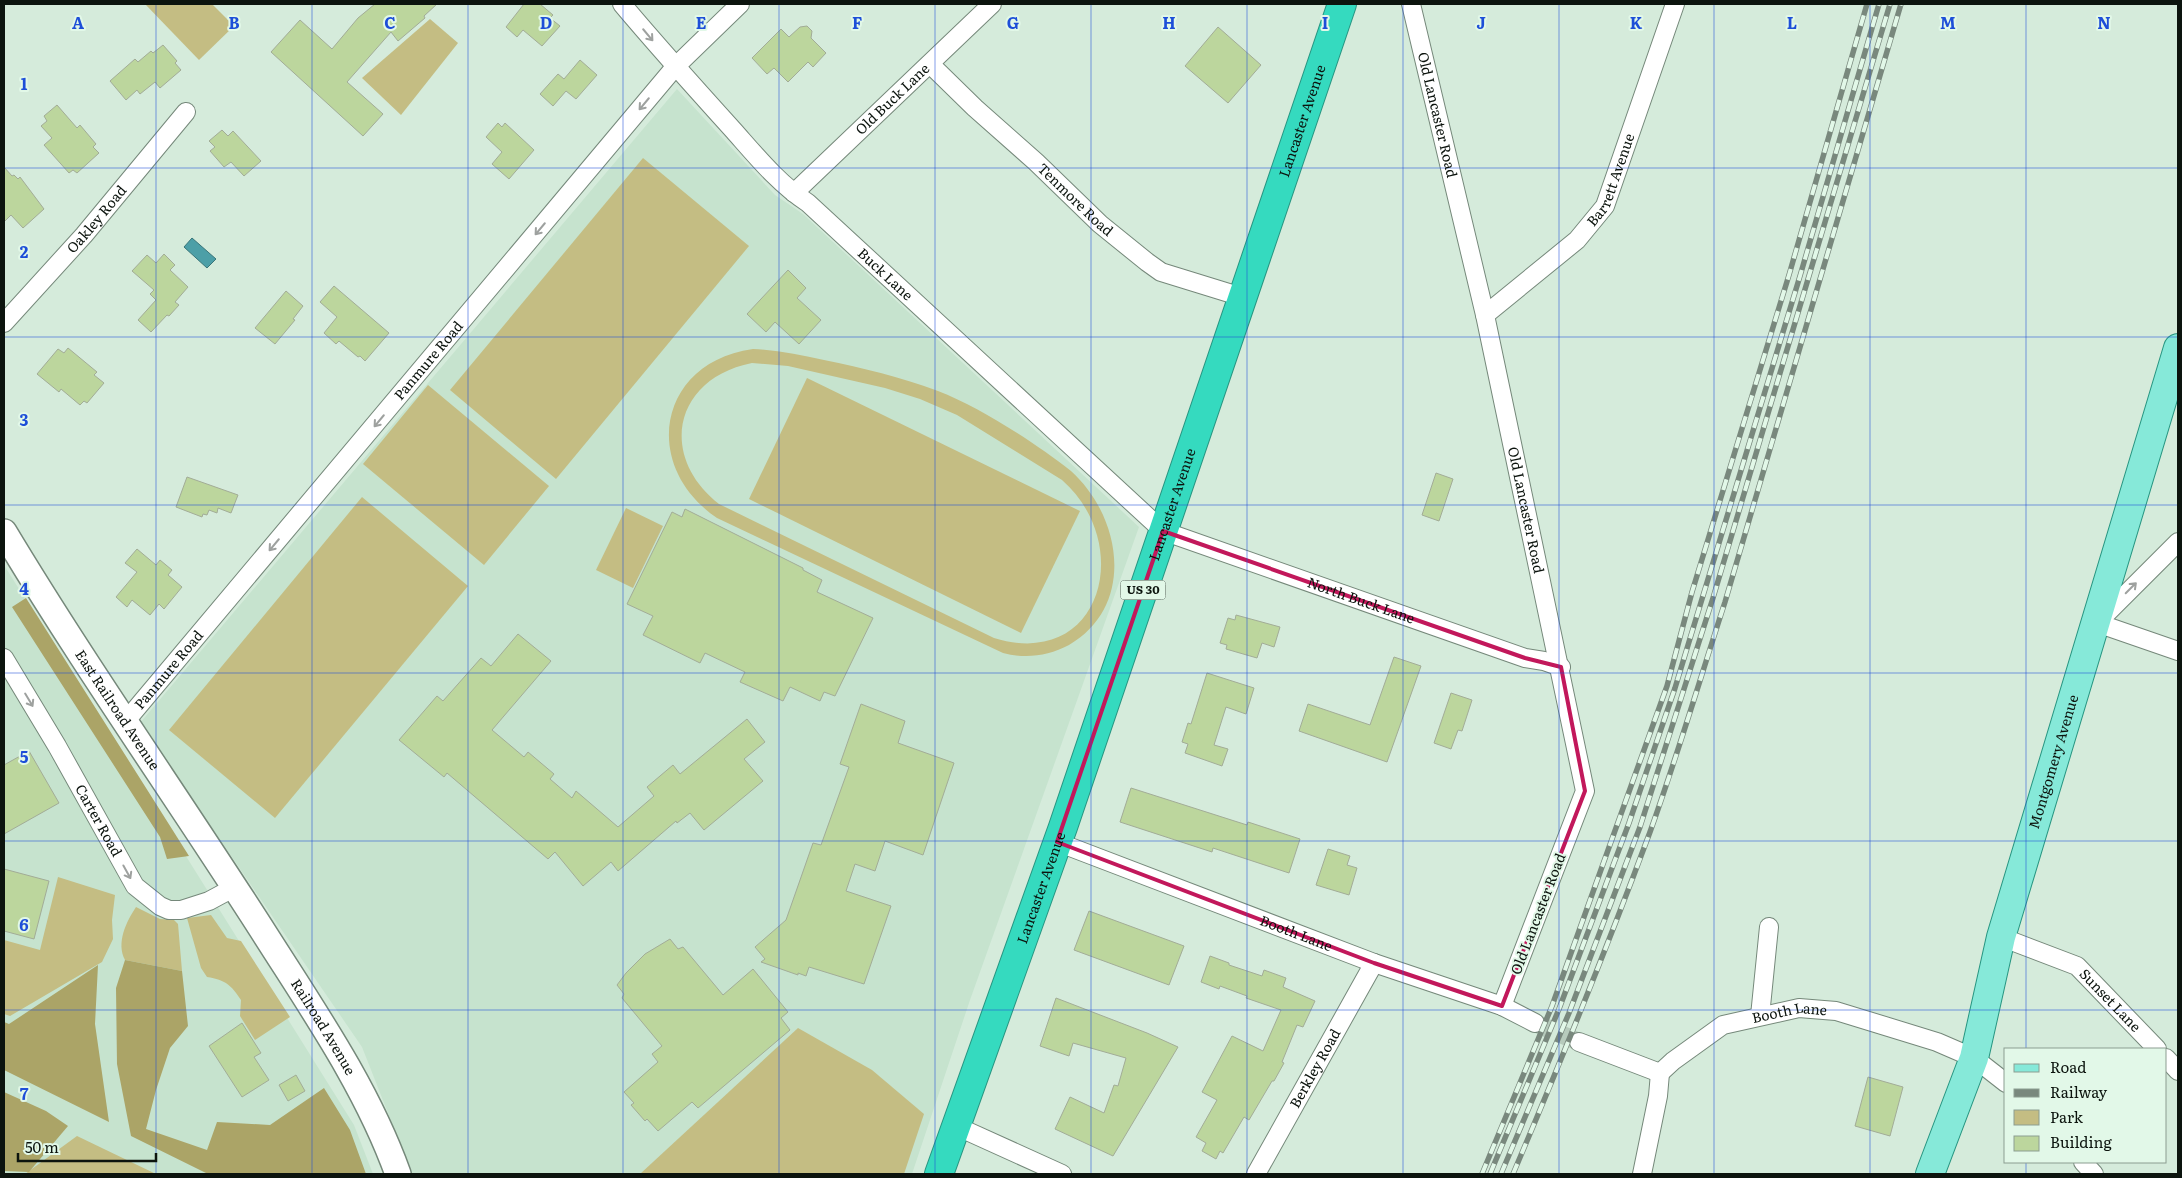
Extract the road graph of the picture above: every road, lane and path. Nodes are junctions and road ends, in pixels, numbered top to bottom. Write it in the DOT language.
graph roads {
  1 [pos="622,4"];
  2 [pos="740,4"];
  3 [pos="992,4"];
  4 [pos="1342,4"];
  5 [pos="1411,4"];
  6 [pos="1675,4"];
  7 [pos="930,64"];
  8 [pos="675,66"];
  9 [pos="186,112"];
  10 [pos="794,193"];
  11 [pos="1242,297"];
  12 [pos="1485,315"];
  13 [pos="4,323"];
  14 [pos="2178,348"];
  15 [pos="1163,531"];
  16 [pos="4,532"];
  17 [pos="2178,542"];
  18 [pos="2097,623"];
  19 [pos="2178,651"];
  20 [pos="4,658"];
  21 [pos="1560,667"];
  22 [pos="125,722"];
  23 [pos="1057,842"];
  24 [pos="235,887"];
  25 [pos="1769,927"];
  26 [pos="2001,937"];
  27 [pos="1374,963"];
  28 [pos="1502,1006"];
  29 [pos="1760,1016"];
  30 [pos="1535,1023"];
  31 [pos="1579,1042"];
  32 [pos="2156,1048"];
  33 [pos="1974,1058"];
  34 [pos="2167,1059"];
  35 [pos="2178,1071"];
  36 [pos="1660,1073"];
  37 [pos="2004,1081"];
  38 [pos="956,1126"];
  39 [pos="2084,1163"];
  40 [pos="398,1174"];
  41 [pos="939,1174"];
  42 [pos="1062,1174"];
  43 [pos="1256,1174"];
  44 [pos="1642,1174"];
  45 [pos="1930,1174"];
  46 [pos="2094,1174"];
  1 -- 8 [label="street, Buck Lane, one-way"];
  2 -- 8 [label="street, Panmure Road"];
  3 -- 7 [label="street, Old Buck Lane"];
  4 -- 11 [label="highway, Lancaster Avenue / US 30"];
  5 -- 12 [label="street, Old Lancaster Road"];
  6 -- 12 [label="street, Barrett Avenue"];
  7 -- 10 [label="street, Old Buck Lane"];
  7 -- 11 [label="street, Tenmore Road"];
  8 -- 10 [label="street, Buck Lane"];
  8 -- 22 [label="street, Panmure Road, one-way"];
  9 -- 13 [label="street, Oakley Road"];
  10 -- 15 [label="street, Buck Lane"];
  11 -- 15 [label="highway, Lancaster Avenue / US 30"];
  12 -- 21 [label="street, Old Lancaster Road"];
  14 -- 18 [label="main road, Montgomery Avenue"];
  15 -- 21 [label="street, North Buck Lane"];
  15 -- 23 [label="highway, Lancaster Avenue / US 30"];
  16 -- 22 [label="street, East Railroad Avenue"];
  18 -- 17 [label="street, one-way"];
  18 -- 19 [label="street"];
  18 -- 26 [label="main road, Montgomery Avenue"];
  20 -- 24 [label="street, Carter Road, one-way"];
  21 -- 28 [label="street, Old Lancaster Road"];
  22 -- 24 [label="street, East Railroad Avenue"];
  23 -- 27 [label="street, Booth Lane"];
  23 -- 38 [label="highway, Lancaster Avenue / US 30"];
  24 -- 40 [label="street, Railroad Avenue"];
  25 -- 29 [label="street"];
  26 -- 32 [label="street, Sunset Lane"];
  26 -- 33 [label="main road, Montgomery Avenue"];
  27 -- 28 [label="street, Booth Lane"];
  27 -- 43 [label="street, Berkley Road"];
  28 -- 30 [label="street, Booth Lane"];
  29 -- 33 [label="street, Booth Lane"];
  29 -- 36 [label="street, Booth Lane"];
  31 -- 36 [label="street"];
  33 -- 37 [label="street, Booth Lane"];
  33 -- 45 [label="main road, Montgomery Avenue"];
  34 -- 35 [label="street"];
  36 -- 44 [label="street"];
  38 -- 41 [label="highway, Lancaster Avenue / US 30"];
  38 -- 42 [label="street"];
  39 -- 46 [label="street"];
}
